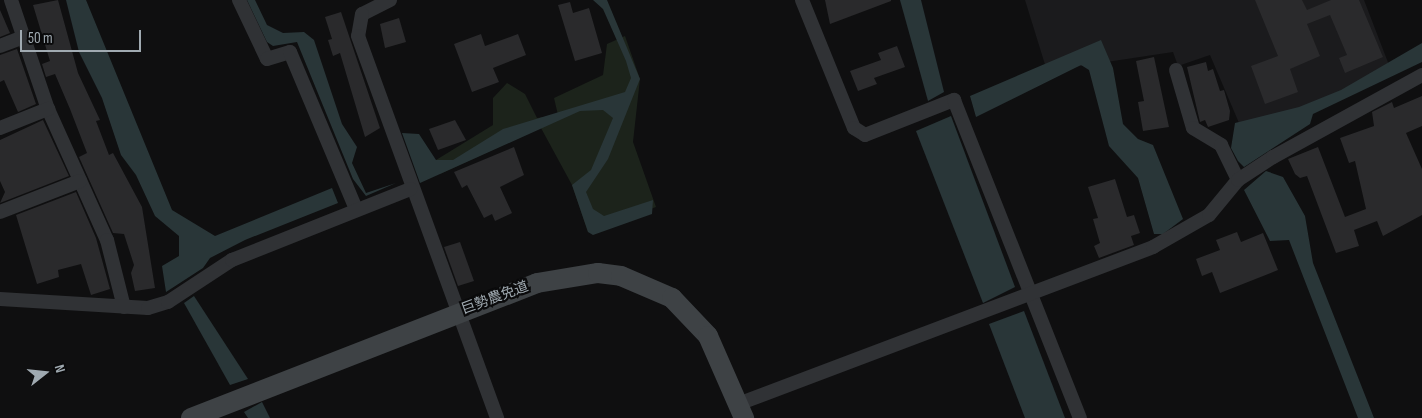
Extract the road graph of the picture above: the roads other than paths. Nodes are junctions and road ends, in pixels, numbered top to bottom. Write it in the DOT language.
graph roads {
  1 [pos="12,0"];
  2 [pos="239,0"];
  3 [pos="359,0"];
  4 [pos="390,0"];
  5 [pos="802,0"];
  6 [pos="362,14"];
  7 [pos="21,38"];
  8 [pos="0,46"];
  9 [pos="1176,70"];
  10 [pos="1422,75"];
  11 [pos="48,109"];
  12 [pos="0,128"];
  13 [pos="80,180"];
  14 [pos="1238,180"];
  15 [pos="410,190"];
  16 [pos="356,209"];
  17 [pos="0,212"];
  18 [pos="1032,295"];
  19 [pos="0,299"];
  20 [pos="124,307"];
  21 [pos="458,312"];
  22 [pos="741,411"];
  23 [pos="190,418"];
  24 [pos="497,418"];
  25 [pos="1080,418"];
  1 -- 7 [label="street"];
  2 -- 16 [label="street"];
  3 -- 6 [label="street"];
  4 -- 6 [label="street"];
  5 -- 18 [label="street"];
  6 -- 15 [label="street"];
  7 -- 8 [label="street"];
  7 -- 11 [label="street"];
  9 -- 14 [label="street"];
  10 -- 14 [label="street"];
  11 -- 12 [label="street"];
  11 -- 13 [label="street"];
  13 -- 17 [label="street"];
  13 -- 20 [label="street"];
  14 -- 18 [label="street"];
  15 -- 16 [label="street"];
  15 -- 21 [label="street"];
  16 -- 20 [label="street"];
  18 -- 22 [label="street"];
  18 -- 25 [label="street"];
  19 -- 20 [label="street"];
  21 -- 22 [label="street, 巨勢農免道"];
  21 -- 23 [label="street, 巨勢農免道"];
  21 -- 24 [label="street"];
}
